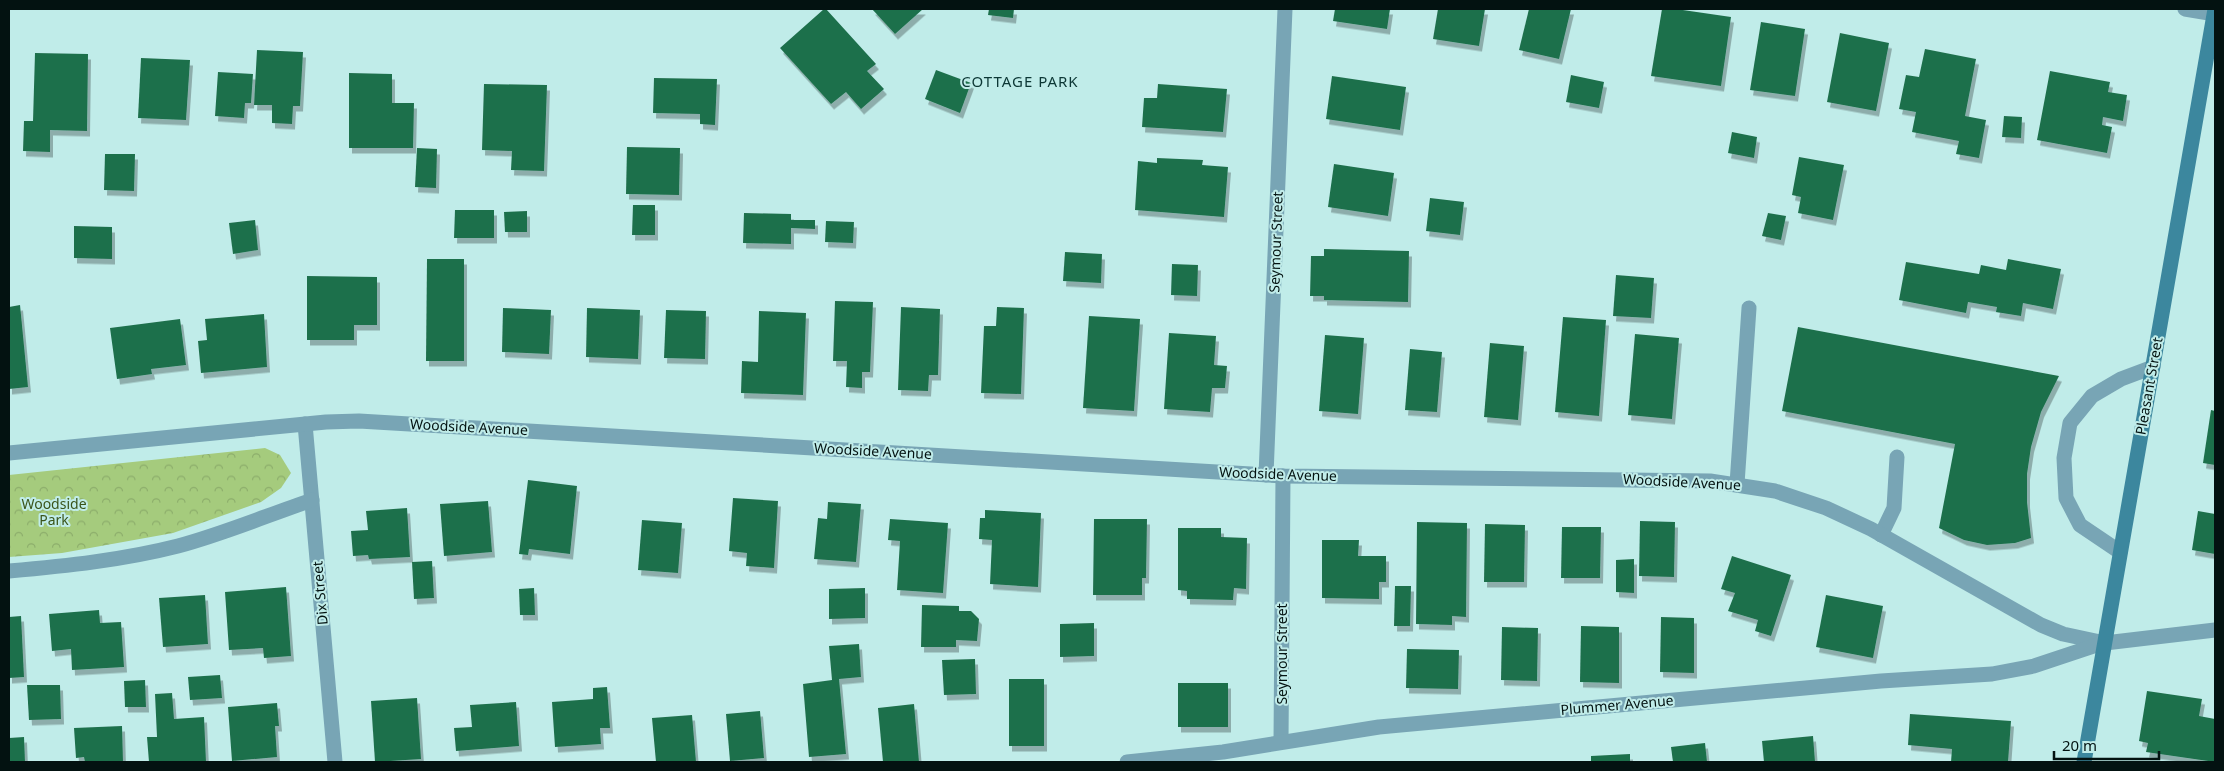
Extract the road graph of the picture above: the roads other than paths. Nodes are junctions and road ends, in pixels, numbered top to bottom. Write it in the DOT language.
graph roads {
  1 [pos="1285,9"];
  2 [pos="2185,9"];
  3 [pos="2215,12"];
  4 [pos="1750,308"];
  5 [pos="2153,367"];
  6 [pos="305,424"];
  7 [pos="9,453"];
  8 [pos="1897,457"];
  9 [pos="1266,475"];
  10 [pos="1283,476"];
  11 [pos="1737,484"];
  12 [pos="312,500"];
  13 [pos="1881,535"];
  14 [pos="2120,552"];
  15 [pos="9,571"];
  16 [pos="2215,630"];
  17 [pos="2105,642"];
  18 [pos="1281,742"];
  19 [pos="335,762"];
  20 [pos="1127,762"];
  21 [pos="2084,762"];
  1 -- 9 [label="street, Seymour Street"];
  2 -- 3 [label="street"];
  3 -- 5 [label="main road, Pleasant Street"];
  4 -- 11 [label="street"];
  5 -- 14 [label="main road, Pleasant Street"];
  5 -- 14 [label="street"];
  6 -- 7 [label="street"];
  6 -- 9 [label="street, Woodside Avenue"];
  6 -- 12 [label="street, Dix Street"];
  8 -- 13 [label="street"];
  9 -- 10 [label="street, Woodside Avenue"];
  10 -- 11 [label="street, Woodside Avenue"];
  10 -- 18 [label="street, Seymour Street"];
  11 -- 13 [label="street, Woodside Avenue"];
  12 -- 15 [label="street"];
  12 -- 19 [label="street, Dix Street"];
  13 -- 17 [label="street, Woodside Avenue"];
  14 -- 17 [label="main road, Pleasant Street"];
  16 -- 17 [label="street, Woodside Avenue"];
  17 -- 18 [label="street, Plummer Avenue"];
  17 -- 21 [label="main road, Pleasant Street"];
  18 -- 20 [label="street, Plummer Avenue"];
}
